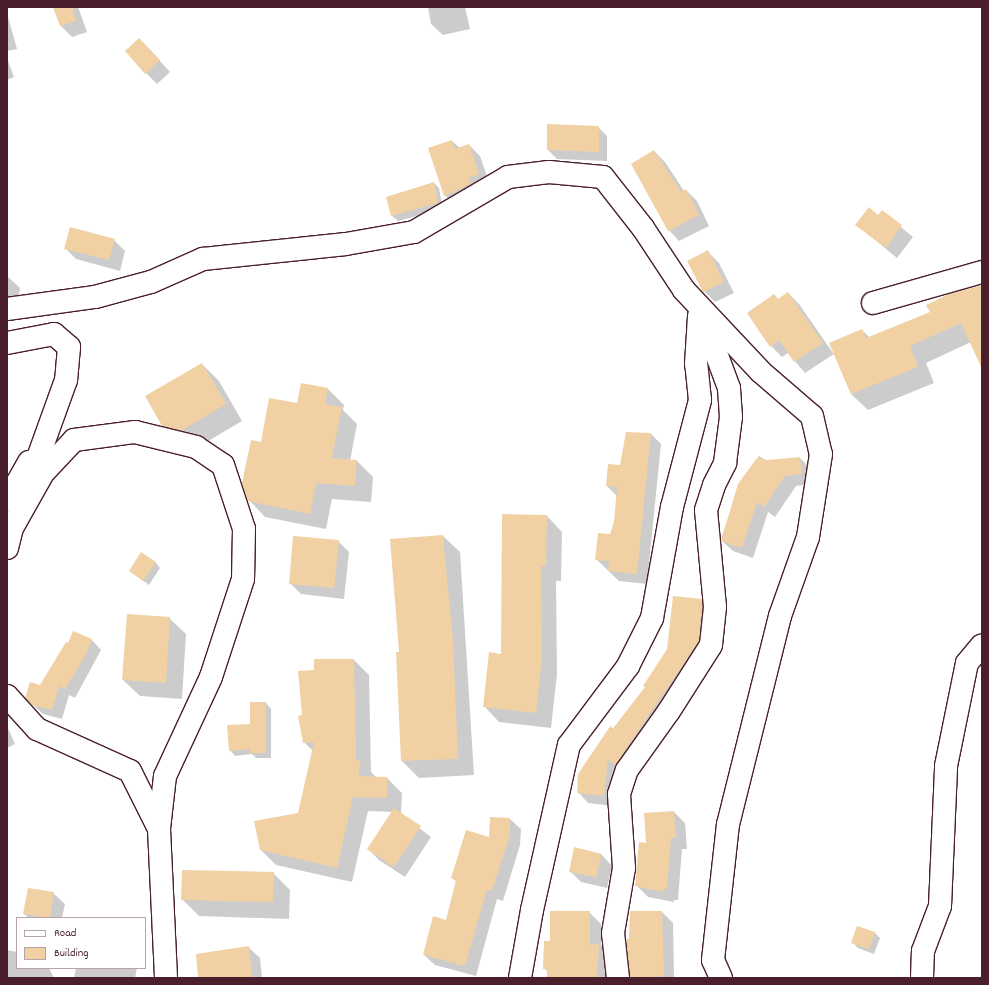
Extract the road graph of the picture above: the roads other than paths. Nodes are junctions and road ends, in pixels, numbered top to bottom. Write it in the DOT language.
graph roads {
  1 [pos="982,272"];
  2 [pos="873,303"];
  3 [pos="699,307"];
  4 [pos="7,309"];
  5 [pos="7,342"];
  6 [pos="48,431"];
  7 [pos="7,501"];
  8 [pos="10,538"];
  9 [pos="982,645"];
  10 [pos="7,696"];
  11 [pos="159,829"];
  12 [pos="166,978"];
  13 [pos="520,978"];
  14 [pos="618,978"];
  15 [pos="721,978"];
  16 [pos="922,978"];
  1 -- 2 [label="street"];
  3 -- 4 [label="street"];
  3 -- 13 [label="street"];
  3 -- 14 [label="street"];
  3 -- 15 [label="street"];
  5 -- 6 [label="street"];
  6 -- 7 [label="street"];
  6 -- 8 [label="street"];
  8 -- 11 [label="street"];
  9 -- 16 [label="street"];
  10 -- 11 [label="street"];
  11 -- 12 [label="street"];
}
